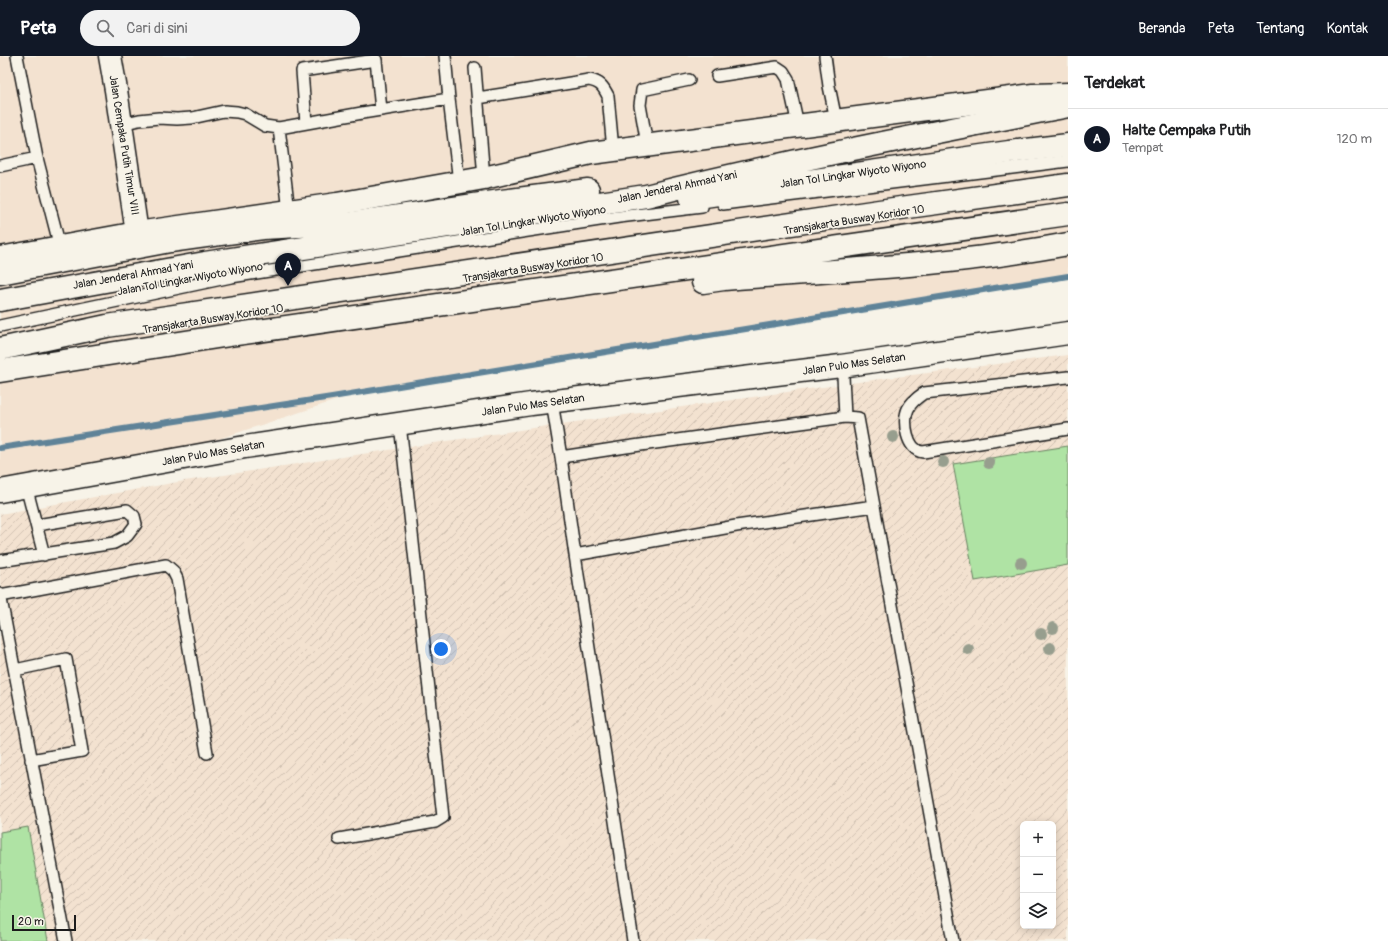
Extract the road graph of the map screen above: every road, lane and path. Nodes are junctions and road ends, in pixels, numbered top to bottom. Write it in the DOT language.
graph roads {
  1 [pos="18,56"];
  2 [pos="110,56"];
  3 [pos="445,56"];
  4 [pos="825,56"];
  5 [pos="376,58"];
  6 [pos="475,68"];
  7 [pos="717,76"];
  8 [pos="689,80"];
  9 [pos="1068,95"];
  10 [pos="478,98"];
  11 [pos="449,99"];
  12 [pos="1068,106"];
  13 [pos="381,110"];
  14 [pos="836,120"];
  15 [pos="306,123"];
  16 [pos="121,124"];
  17 [pos="798,125"];
  18 [pos="279,128"];
  19 [pos="647,144"];
  20 [pos="1068,145"];
  21 [pos="612,150"];
  22 [pos="37,158"];
  23 [pos="1068,161"];
  24 [pos="0,166"];
  25 [pos="484,178"];
  26 [pos="459,182"];
  27 [pos="1068,186"];
  28 [pos="289,211"];
  29 [pos="1068,214"];
  30 [pos="137,233"];
  31 [pos="1068,244"];
  32 [pos="60,247"];
  33 [pos="0,258"];
  34 [pos="0,274"];
  35 [pos="0,300"];
  36 [pos="0,314"];
  37 [pos="0,326"];
  38 [pos="1068,334"];
  39 [pos="0,348"];
  40 [pos="0,356"];
  41 [pos="841,366"];
  42 [pos="0,371"];
  43 [pos="1068,376"];
  44 [pos="0,386"];
  45 [pos="552,402"];
  46 [pos="845,417"];
  47 [pos="400,424"];
  48 [pos="1068,429"];
  49 [pos="561,457"];
  50 [pos="26,486"];
  51 [pos="0,491"];
  52 [pos="874,506"];
  53 [pos="37,525"];
  54 [pos="44,555"];
  55 [pos="575,555"];
  56 [pos="0,561"];
  57 [pos="0,595"];
  58 [pos="14,670"];
  59 [pos="207,753"];
  60 [pos="32,760"];
  61 [pos="339,839"];
  62 [pos="66,941"];
  63 [pos="633,941"];
  64 [pos="953,941"];
  1 -- 22 [label="lane"];
  2 -- 16 [label="main road, Jalan Cempaka Putih Timur VIII"];
  3 -- 11 [label="lane"];
  4 -- 14 [label="lane"];
  5 -- 13 [label="lane"];
  5 -- 15 [label="lane"];
  6 -- 10 [label="lane"];
  7 -- 17 [label="lane"];
  8 -- 19 [label="lane"];
  9 -- 14 [label="main road"];
  9 -- 34 [label="main road"];
  10 -- 21 [label="lane"];
  10 -- 25 [label="lane"];
  11 -- 13 [label="lane"];
  11 -- 26 [label="lane"];
  12 -- 35 [label="main road, Jalan Jenderal Ahmad Yani"];
  13 -- 15 [label="lane"];
  14 -- 17 [label="main road"];
  15 -- 18 [label="lane"];
  16 -- 18 [label="lane"];
  16 -- 30 [label="main road, Jalan Cempaka Putih Timur VIII"];
  17 -- 19 [label="main road"];
  18 -- 28 [label="lane"];
  19 -- 21 [label="main road"];
  20 -- 36 [label="main road, Jalan Tol Lingkar Wiyoto Wiyono"];
  21 -- 25 [label="main road"];
  22 -- 24 [label="lane"];
  22 -- 32 [label="lane"];
  23 -- 37 [label="lane"];
  25 -- 26 [label="main road"];
  26 -- 28 [label="main road"];
  27 -- 39 [label="main road"];
  27 -- 40 [label="lane, Transjakarta Busway Koridor 10"];
  28 -- 30 [label="main road"];
  29 -- 42 [label="main road"];
  30 -- 32 [label="main road"];
  31 -- 44 [label="main road"];
  32 -- 33 [label="main road"];
  38 -- 41 [label="main road, Jalan Pulo Mas Selatan"];
  41 -- 45 [label="main road, Jalan Pulo Mas Selatan"];
  41 -- 46 [label="lane"];
  43 -- 48 [label="lane"];
  45 -- 47 [label="main road, Jalan Pulo Mas Selatan"];
  45 -- 49 [label="lane"];
  46 -- 49 [label="lane"];
  46 -- 52 [label="lane"];
  47 -- 50 [label="main road, Jalan Pulo Mas Selatan"];
  47 -- 61 [label="lane"];
  49 -- 55 [label="lane"];
  50 -- 51 [label="main road, Jalan Pulo Mas Selatan"];
  50 -- 53 [label="lane"];
  52 -- 55 [label="lane"];
  52 -- 64 [label="lane"];
  53 -- 54 [label="lane"];
  53 -- 54 [label="lane"];
  54 -- 56 [label="lane"];
  55 -- 63 [label="lane"];
  57 -- 58 [label="lane"];
  57 -- 59 [label="lane"];
  58 -- 60 [label="lane"];
  58 -- 60 [label="lane"];
  60 -- 62 [label="lane"];
}
